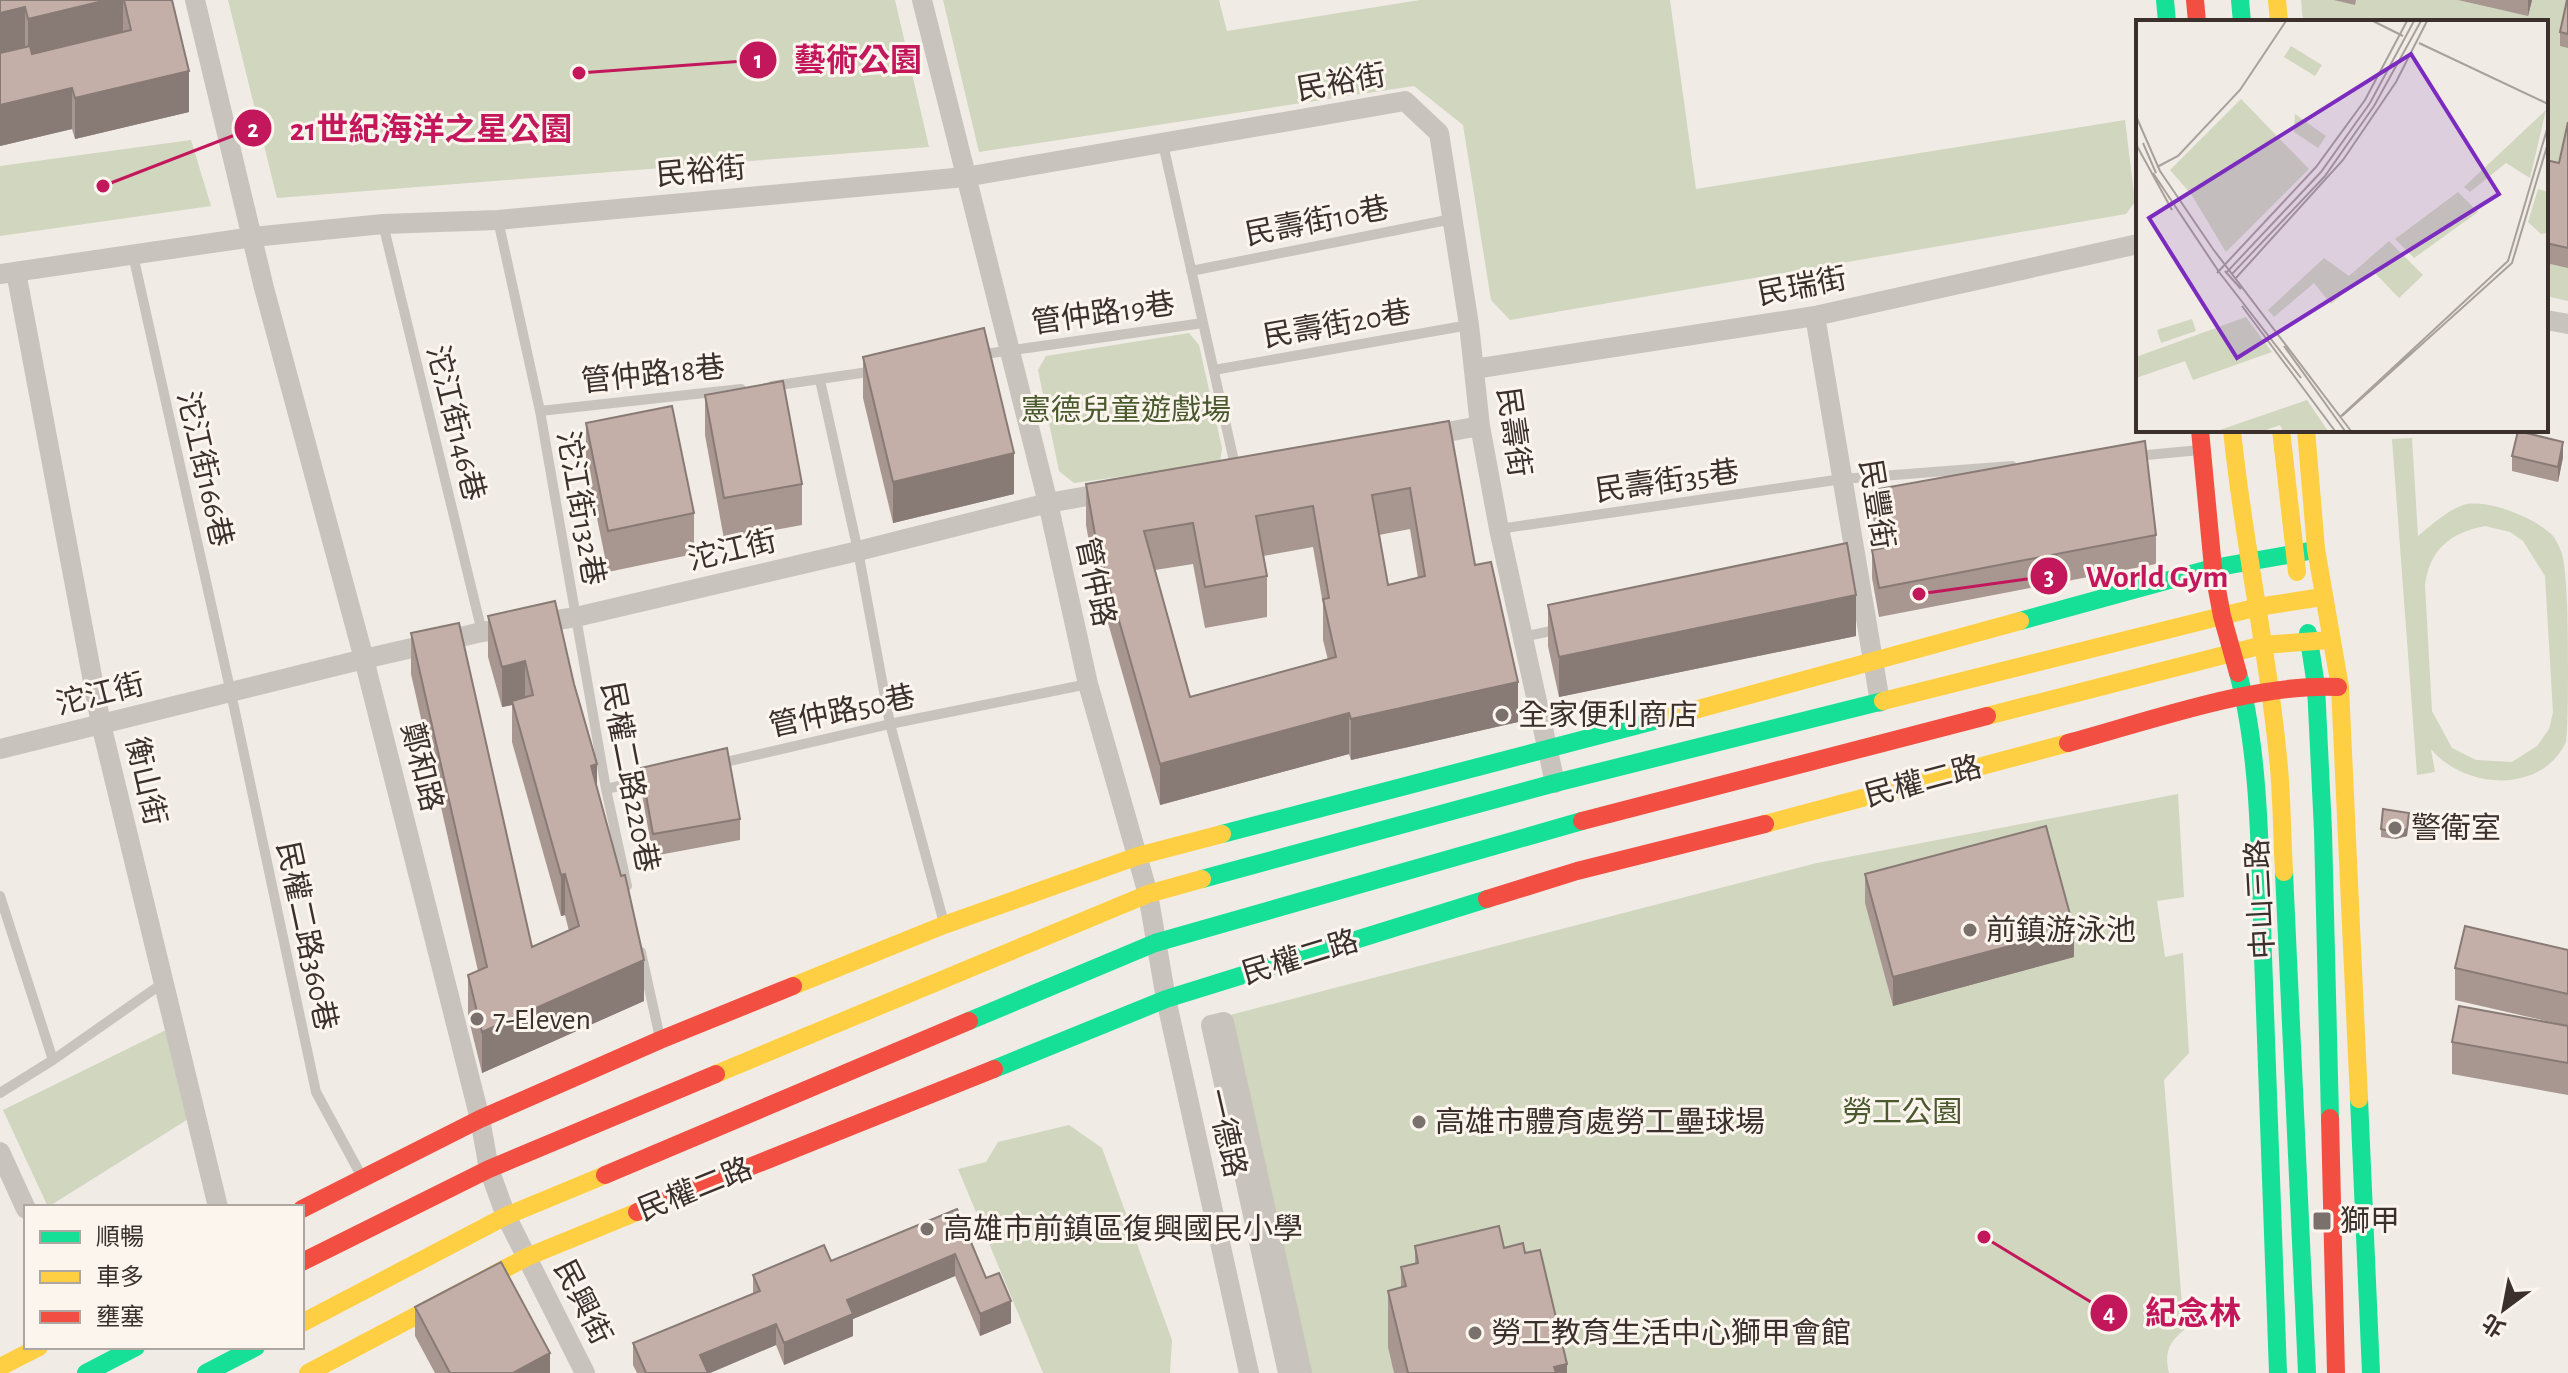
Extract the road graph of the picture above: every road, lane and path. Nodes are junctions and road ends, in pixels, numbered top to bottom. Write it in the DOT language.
graph roads {
  1 [pos="195,0"];
  2 [pos="922,0"];
  3 [pos="2165,0"];
  4 [pos="2195,0"];
  5 [pos="2240,0"];
  6 [pos="2277,0"];
  7 [pos="2167,20"];
  8 [pos="2197,20"];
  9 [pos="2242,20"];
  10 [pos="2279,20"];
  11 [pos="1405,101"];
  12 [pos="1163,144"];
  13 [pos="965,177"];
  14 [pos="1452,219"];
  15 [pos="498,220"];
  16 [pos="383,224"];
  17 [pos="253,237"];
  18 [pos="2136,244"];
  19 [pos="133,255"];
  20 [pos="1191,271"];
  21 [pos="8,273"];
  22 [pos="1815,316"];
  23 [pos="2548,320"];
  24 [pos="1203,323"];
  25 [pos="2568,324"];
  26 [pos="1469,325"];
  27 [pos="1009,350"];
  28 [pos="962,358"];
  29 [pos="1474,369"];
  30 [pos="883,370"];
  31 [pos="1214,370"];
  32 [pos="820,380"];
  33 [pos="540,411"];
  34 [pos="1480,426"];
  35 [pos="2200,432"];
  36 [pos="2232,432"];
  37 [pos="2281,432"];
  38 [pos="2306,432"];
  39 [pos="1404,440"];
  40 [pos="2201,450"];
  41 [pos="2117,458"];
  42 [pos="2025,465"];
  43 [pos="1236,470"];
  44 [pos="1842,479"];
  45 [pos="1127,489"];
  46 [pos="1048,503"];
  47 [pos="1499,529"];
  48 [pos="2316,549"];
  49 [pos="858,551"];
  50 [pos="2294,555"];
  51 [pos="2251,560"];
  52 [pos="2213,568"];
  53 [pos="2322,597"];
  54 [pos="2302,601"];
  55 [pos="2258,607"];
  56 [pos="2222,616"];
  57 [pos="576,617"];
  58 [pos="1568,628"];
  59 [pos="482,632"];
  60 [pos="1522,637"];
  61 [pos="2330,640"];
  62 [pos="2309,641"];
  63 [pos="2263,645"];
  64 [pos="2234,652"];
  65 [pos="364,659"];
  66 [pos="1874,660"];
  67 [pos="1088,684"];
  68 [pos="2316,686"];
  69 [pos="2340,687"];
  70 [pos="231,693"];
  71 [pos="2270,693"];
  72 [pos="2244,696"];
  73 [pos="1880,702"];
  74 [pos="101,724"];
  75 [pos="890,724"];
  76 [pos="0,749"];
  77 [pos="1547,751"];
  78 [pos="706,766"];
  79 [pos="663,776"];
  80 [pos="1555,783"];
  81 [pos="606,789"];
  82 [pos="1138,856"];
  83 [pos="1148,894"];
  84 [pos="0,896"];
  85 [pos="629,898"];
  86 [pos="944,925"];
  87 [pos="1155,943"];
  88 [pos="639,945"];
  89 [pos="163,983"];
  90 [pos="1166,999"];
  91 [pos="660,1040"];
  92 [pos="53,1060"];
  93 [pos="0,1093"];
  94 [pos="480,1119"];
  95 [pos="0,1143"];
  96 [pos="0,1152"];
  97 [pos="489,1169"];
  98 [pos="363,1179"];
  99 [pos="26,1205"];
  100 [pos="26,1205"];
  101 [pos="218,1205"];
  102 [pos="304,1208"];
  103 [pos="506,1216"];
  104 [pos="527,1257"];
  105 [pos="304,1261"];
  106 [pos="304,1322"];
  107 [pos="35,1349"];
  108 [pos="132,1349"];
  109 [pos="252,1349"];
  110 [pos="0,1367"];
  111 [pos="86,1373"];
  112 [pos="206,1373"];
  113 [pos="308,1373"];
  114 [pos="585,1373"];
  115 [pos="1249,1373"];
  116 [pos="1288,1373"];
  117 [pos="1302,1373"];
  118 [pos="2278,1373"];
  119 [pos="2307,1373"];
  120 [pos="2336,1373"];
  121 [pos="2371,1373"];
  1 -- 17 [label="street, 鄭和路"];
  2 -- 13 [label="street, 管仲路"];
  3 -- 7 [label="main road"];
  4 -- 8 [label="main road"];
  5 -- 9 [label="main road"];
  6 -- 10 [label="main road"];
  11 -- 12 [label="street, 民裕街"];
  11 -- 14 [label="street, 民壽街"];
  12 -- 13 [label="street, 民裕街"];
  12 -- 20 [label="lane"];
  13 -- 15 [label="street, 民裕街"];
  13 -- 27 [label="street, 管仲路"];
  14 -- 20 [label="lane, 民壽街10巷"];
  14 -- 26 [label="street, 民壽街"];
  15 -- 16 [label="street, 民裕街"];
  15 -- 33 [label="lane, 沱江街132巷"];
  16 -- 17 [label="street, 民裕街"];
  16 -- 59 [label="lane, 沱江街146巷"];
  17 -- 19 [label="street, 民裕街"];
  17 -- 65 [label="street, 鄭和路"];
  18 -- 22 [label="street, 民瑞街"];
  19 -- 21 [label="street, 民裕街"];
  19 -- 70 [label="lane, 沱江街166巷"];
  20 -- 24 [label="lane"];
  21 -- 74 [label="street, 衡山街"];
  22 -- 29 [label="street, 民瑞街"];
  22 -- 44 [label="street, 民豐街"];
  23 -- 25 [label="street"];
  24 -- 27 [label="lane, 管仲路19巷"];
  24 -- 31 [label="lane"];
  26 -- 29 [label="street, 民壽街"];
  26 -- 31 [label="lane, 民壽街20巷"];
  27 -- 28 [label="lane"];
  27 -- 46 [label="street, 管仲路"];
  29 -- 34 [label="street, 民壽街"];
  30 -- 32 [label="lane, 管仲路18巷"];
  31 -- 43 [label="lane"];
  32 -- 33 [label="lane, 管仲路18巷"];
  32 -- 49 [label="lane"];
  33 -- 57 [label="lane, 沱江街132巷"];
  34 -- 39 [label="street"];
  34 -- 47 [label="street, 民壽街"];
  35 -- 40 [label="main road, 中山三路"];
  36 -- 51 [label="main road, 中山三路"];
  37 -- 50 [label="main road"];
  38 -- 48 [label="main road"];
  40 -- 41 [label="lane"];
  40 -- 52 [label="main road, 中山三路"];
  42 -- 44 [label="lane, 民壽街35巷"];
  44 -- 47 [label="lane, 民壽街35巷"];
  44 -- 66 [label="street, 民豐街"];
  45 -- 46 [label="street, 沱江街"];
  46 -- 49 [label="street, 沱江街"];
  46 -- 67 [label="street, 管仲路"];
  47 -- 60 [label="street, 民壽街"];
  48 -- 50 [label="main road"];
  48 -- 53 [label="main road"];
  49 -- 57 [label="street, 沱江街"];
  49 -- 75 [label="lane"];
  50 -- 51 [label="main road"];
  50 -- 54 [label="main road"];
  51 -- 52 [label="main road"];
  51 -- 55 [label="main road, 中山三路"];
  52 -- 56 [label="main road, 中山三路"];
  52 -- 66 [label="main road"];
  53 -- 54 [label="main road"];
  53 -- 61 [label="main road"];
  54 -- 55 [label="main road"];
  54 -- 62 [label="main road"];
  55 -- 56 [label="main road"];
  55 -- 63 [label="main road, 中山三路"];
  56 -- 64 [label="main road, 中山三路"];
  56 -- 73 [label="main road"];
  57 -- 59 [label="street, 沱江街"];
  57 -- 81 [label="lane, 民權二路220巷"];
  58 -- 60 [label="lane"];
  59 -- 65 [label="street, 沱江街"];
  60 -- 77 [label="street, 民壽街"];
  61 -- 62 [label="main road, 民權二路"];
  61 -- 69 [label="main road"];
  62 -- 63 [label="main road, 民權二路"];
  62 -- 68 [label="main road"];
  63 -- 64 [label="main road, 民權二路"];
  63 -- 71 [label="main road, 中山三路"];
  64 -- 72 [label="main road, 中山三路"];
  64 -- 87 [label="main road, 民權二路"];
  65 -- 70 [label="street, 沱江街"];
  65 -- 94 [label="street, 鄭和路"];
  66 -- 73 [label="street, 民豐街"];
  66 -- 77 [label="main road"];
  67 -- 75 [label="lane, 管仲路50巷"];
  67 -- 82 [label="street, 管仲路"];
  68 -- 69 [label="main road, 民權二路"];
  68 -- 71 [label="main road, 民權二路"];
  68 -- 120 [label="main road"];
  69 -- 121 [label="main road"];
  70 -- 74 [label="street, 沱江街"];
  70 -- 98 [label="lane, 民權二路360巷"];
  71 -- 72 [label="main road, 民權二路"];
  71 -- 119 [label="main road, 中山三路"];
  72 -- 90 [label="main road, 民權二路"];
  72 -- 118 [label="main road, 中山三路"];
  73 -- 80 [label="main road"];
  74 -- 76 [label="street, 沱江街"];
  74 -- 89 [label="street, 衡山街"];
  75 -- 78 [label="lane, 管仲路50巷"];
  75 -- 86 [label="lane"];
  77 -- 80 [label="street, 民壽街"];
  77 -- 82 [label="main road"];
  79 -- 81 [label="lane"];
  80 -- 83 [label="main road"];
  81 -- 85 [label="lane, 民權二路220巷"];
  82 -- 83 [label="street, 管仲路"];
  82 -- 86 [label="main road"];
  83 -- 87 [label="street, 管仲路"];
  83 -- 97 [label="main road"];
  84 -- 92 [label="lane"];
  86 -- 91 [label="main road"];
  87 -- 90 [label="street, 管仲路"];
  87 -- 103 [label="main road, 民權二路"];
  88 -- 91 [label="lane"];
  89 -- 92 [label="lane"];
  89 -- 101 [label="street, 衡山街"];
  90 -- 104 [label="main road, 民權二路"];
  90 -- 115 [label="street, 一德路"];
  91 -- 94 [label="main road"];
  92 -- 93 [label="lane"];
  94 -- 97 [label="street, 鄭和路"];
  94 -- 98 [label="main road"];
  95 -- 99 [label="lane"];
  96 -- 100 [label="street"];
  97 -- 103 [label="street, 鄭和路"];
  97 -- 105 [label="main road"];
  98 -- 102 [label="main road"];
  103 -- 104 [label="street, 鄭和路"];
  103 -- 106 [label="main road, 民權二路"];
  104 -- 113 [label="main road, 民權二路"];
  104 -- 114 [label="street, 民興街"];
  107 -- 110 [label="main road"];
  108 -- 111 [label="main road"];
  109 -- 112 [label="main road"];
  116 -- 117 [label="street"];
}
